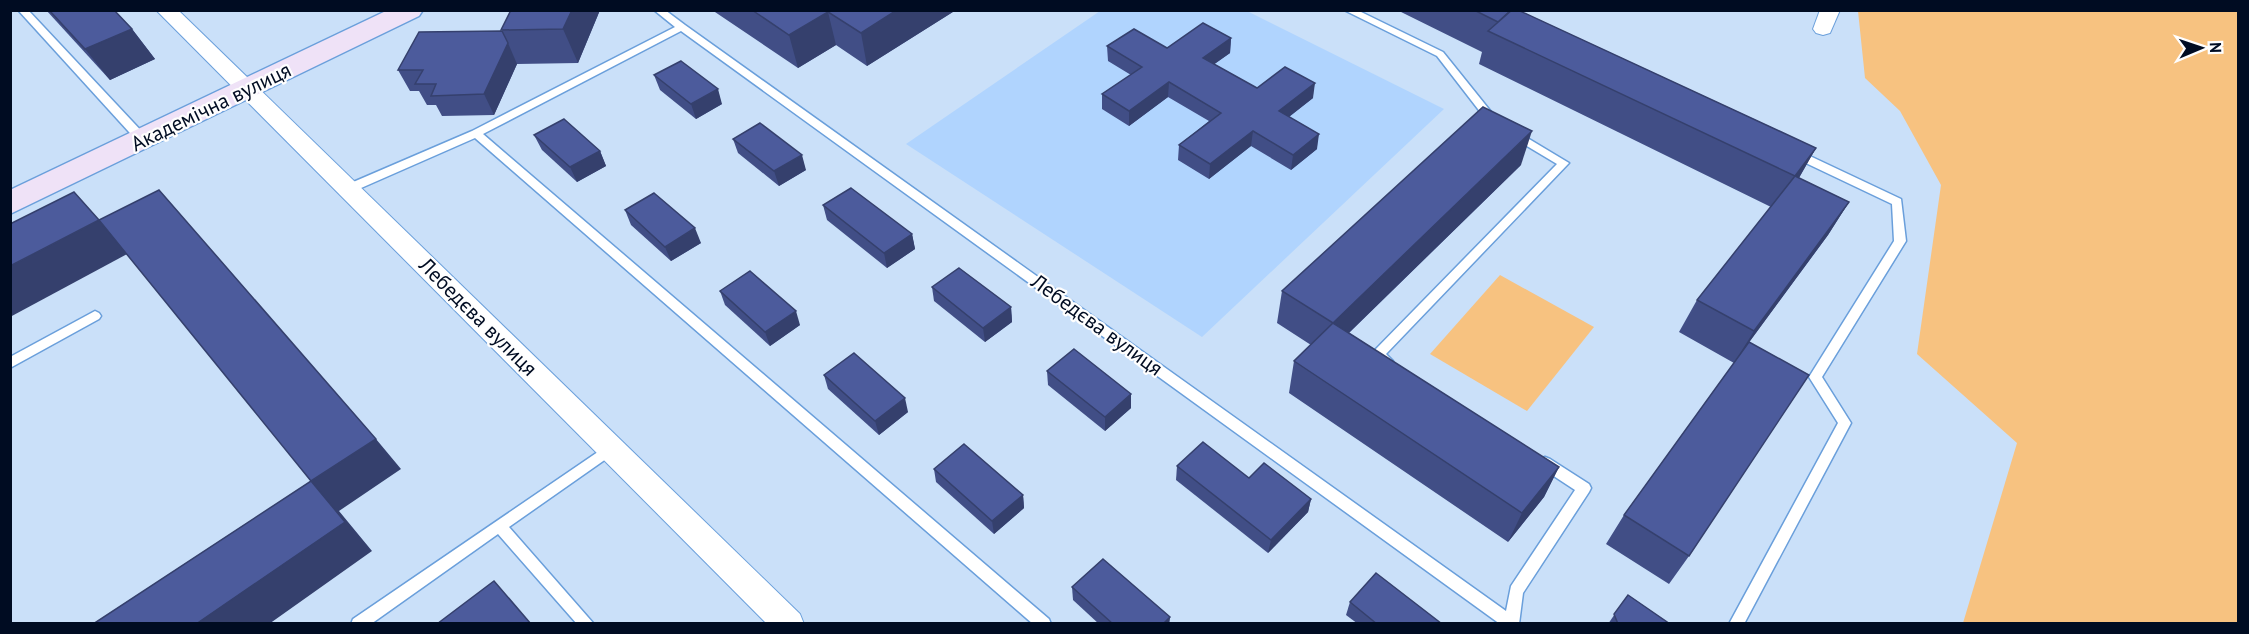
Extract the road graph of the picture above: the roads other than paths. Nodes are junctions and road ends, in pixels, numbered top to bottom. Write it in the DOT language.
graph roads {
  1 [pos="22,10"];
  2 [pos="166,10"];
  3 [pos="410,10"];
  4 [pos="658,10"];
  5 [pos="1348,10"];
  6 [pos="682,27"];
  7 [pos="247,90"];
  8 [pos="476,133"];
  9 [pos="143,140"];
  10 [pos="1779,146"];
  11 [pos="348,189"];
  12 [pos="10,203"];
  13 [pos="95,316"];
  14 [pos="10,363"];
  15 [pos="1397,368"];
  16 [pos="611,448"];
  17 [pos="1535,457"];
  18 [pos="499,526"];
  19 [pos="1511,623"];
  20 [pos="358,624"];
  21 [pos="587,624"];
  22 [pos="789,624"];
  23 [pos="1044,624"];
  24 [pos="1736,624"];
  1 -- 9 [label="lane"];
  2 -- 7 [label="street, Лебедєва вулиця"];
  3 -- 7 [label="main road, Академічна вулиця"];
  4 -- 6 [label="lane, Лебедєва вулиця"];
  5 -- 15 [label="lane"];
  6 -- 8 [label="lane"];
  6 -- 19 [label="lane, Лебедєва вулиця"];
  7 -- 9 [label="main road, Академічна вулиця"];
  7 -- 11 [label="street, Лебедєва вулиця"];
  8 -- 11 [label="lane"];
  8 -- 23 [label="lane"];
  9 -- 12 [label="main road, Академічна вулиця"];
  10 -- 24 [label="lane"];
  11 -- 16 [label="street, Лебедєва вулиця"];
  13 -- 14 [label="lane"];
  16 -- 18 [label="lane"];
  16 -- 22 [label="street, Лебедєва вулиця"];
  17 -- 19 [label="lane"];
  18 -- 20 [label="lane"];
  18 -- 21 [label="lane"];
}
